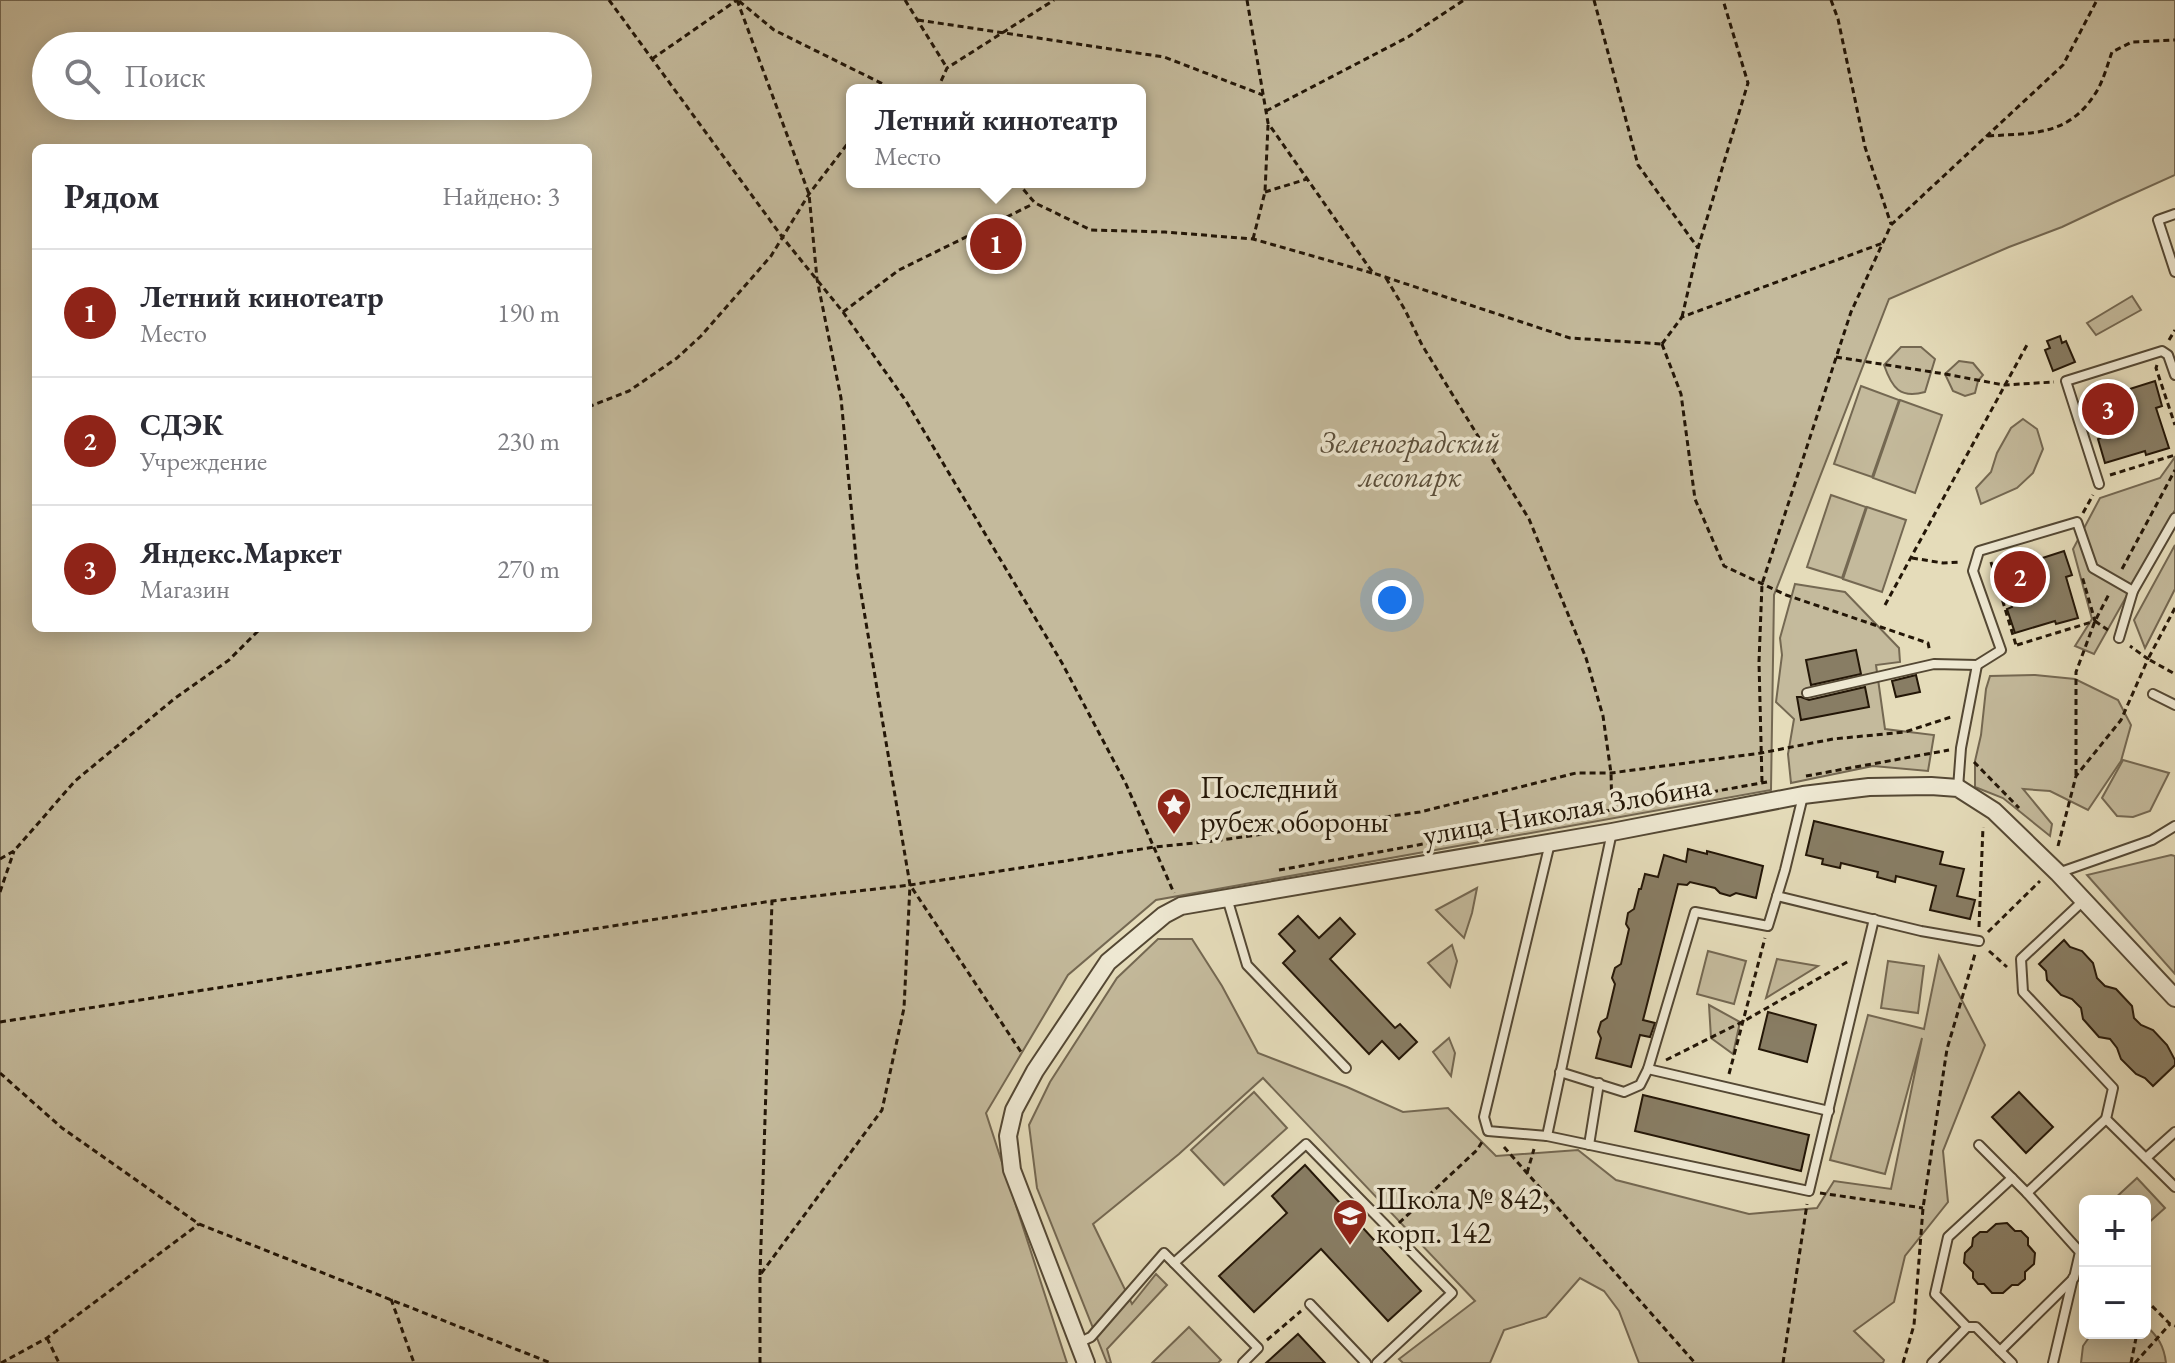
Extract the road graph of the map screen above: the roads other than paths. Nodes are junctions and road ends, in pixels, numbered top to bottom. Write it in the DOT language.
graph roads {
  1 [pos="2175,214"];
  2 [pos="2175,272"];
  3 [pos="2175,375"];
  4 [pos="2099,484"];
  5 [pos="2175,518"];
  6 [pos="2133,591"];
  7 [pos="2119,638"];
  8 [pos="1977,665"];
  9 [pos="1807,693"];
  10 [pos="2153,694"];
  11 [pos="2175,705"];
  12 [pos="1958,788"];
  13 [pos="1803,795"];
  14 [pos="2175,826"];
  15 [pos="1612,832"];
  16 [pos="1550,843"];
  17 [pos="2055,870"];
  18 [pos="1777,896"];
  19 [pos="1227,898"];
  20 [pos="2083,901"];
  21 [pos="1874,919"];
  22 [pos="1979,941"];
  23 [pos="2175,998"];
  24 [pos="1346,1068"];
  25 [pos="1648,1069"];
  26 [pos="1560,1072"];
  27 [pos="1599,1083"];
  28 [pos="1829,1111"];
  29 [pos="2106,1119"];
  30 [pos="2175,1132"];
  31 [pos="1542,1136"];
  32 [pos="1589,1145"];
  33 [pos="1979,1145"];
  34 [pos="2146,1158"];
  35 [pos="2012,1178"];
  36 [pos="2175,1187"];
  37 [pos="2027,1193"];
  38 [pos="1174,1263"];
  39 [pos="2074,1278"];
  40 [pos="1310,1304"];
  41 [pos="1967,1327"];
  42 [pos="1078,1343"];
  43 [pos="2000,1351"];
  44 [pos="1086,1363"];
  45 [pos="1243,1363"];
  46 [pos="1366,1363"];
  47 [pos="1377,1363"];
  48 [pos="1932,1363"];
  49 [pos="2012,1363"];
  50 [pos="2053,1363"];
  1 -- 2 [label="lane"];
  3 -- 4 [label="lane"];
  5 -- 6 [label="lane"];
  6 -- 7 [label="lane"];
  6 -- 8 [label="lane"];
  8 -- 9 [label="lane"];
  8 -- 12 [label="lane"];
  10 -- 11 [label="lane"];
  12 -- 13 [label="street, улица Николая Злобина"];
  12 -- 17 [label="street"];
  13 -- 15 [label="street, улица Николая Злобина"];
  13 -- 18 [label="lane"];
  14 -- 17 [label="lane"];
  15 -- 16 [label="street, улица Николая Злобина"];
  15 -- 26 [label="lane"];
  16 -- 19 [label="street, улица Николая Злобина"];
  16 -- 31 [label="lane"];
  17 -- 20 [label="street"];
  18 -- 21 [label="lane"];
  18 -- 25 [label="lane"];
  19 -- 24 [label="lane"];
  19 -- 42 [label="street, улица Николая Злобина"];
  20 -- 23 [label="street"];
  20 -- 29 [label="lane"];
  21 -- 22 [label="lane"];
  21 -- 28 [label="lane"];
  25 -- 27 [label="lane"];
  25 -- 28 [label="lane"];
  26 -- 27 [label="lane"];
  26 -- 31 [label="lane"];
  27 -- 32 [label="lane"];
  28 -- 32 [label="lane"];
  29 -- 34 [label="lane"];
  29 -- 37 [label="lane"];
  30 -- 34 [label="lane"];
  31 -- 32 [label="lane"];
  33 -- 35 [label="lane"];
  34 -- 36 [label="lane"];
  35 -- 37 [label="lane"];
  35 -- 41 [label="lane"];
  37 -- 39 [label="lane"];
  38 -- 42 [label="lane"];
  38 -- 45 [label="lane"];
  38 -- 47 [label="lane"];
  39 -- 43 [label="lane"];
  39 -- 50 [label="lane"];
  40 -- 46 [label="lane"];
  41 -- 43 [label="lane"];
  41 -- 48 [label="lane"];
  42 -- 44 [label="street, улица Николая Злобина"];
  43 -- 49 [label="lane"];
}
